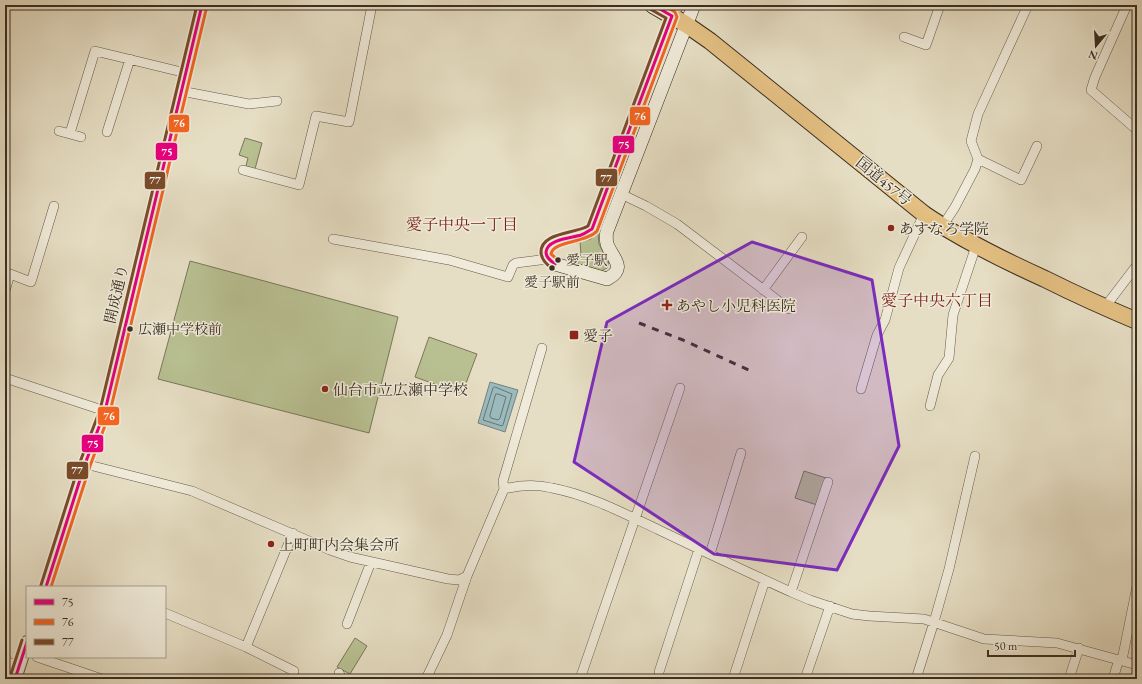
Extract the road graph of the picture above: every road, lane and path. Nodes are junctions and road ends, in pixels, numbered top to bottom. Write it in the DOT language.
graph roads {
  1 [pos="6,5"];
  2 [pos="202,5"];
  3 [pos="372,5"];
  4 [pos="653,5"];
  5 [pos="694,5"];
  6 [pos="940,5"];
  7 [pos="1028,5"];
  8 [pos="1127,5"];
  9 [pos="5,8"];
  10 [pos="674,10"];
  11 [pos="687,25"];
  12 [pos="904,37"];
  13 [pos="130,59"];
  14 [pos="186,73"];
  15 [pos="182,91"];
  16 [pos="278,101"];
  17 [pos="1136,126"];
  18 [pos="59,131"];
  19 [pos="107,132"];
  20 [pos="70,133"];
  21 [pos="81,138"];
  22 [pos="1037,146"];
  23 [pos="978,159"];
  24 [pos="243,170"];
  25 [pos="621,194"];
  26 [pos="54,206"];
  27 [pos="924,214"];
  28 [pos="942,226"];
  29 [pos="802,237"];
  30 [pos="333,239"];
  31 [pos="976,246"];
  32 [pos="548,259"];
  33 [pos="1137,265"];
  34 [pos="8,270"];
  35 [pos="763,290"];
  36 [pos="5,291"];
  37 [pos="1105,307"];
  38 [pos="789,309"];
  39 [pos="1137,321"];
  40 [pos="542,348"];
  41 [pos="5,378"];
  42 [pos="680,388"];
  43 [pos="861,388"];
  44 [pos="930,406"];
  45 [pos="105,412"];
  46 [pos="741,453"];
  47 [pos="975,456"];
  48 [pos="85,464"];
  49 [pos="828,482"];
  50 [pos="504,489"];
  51 [pos="635,518"];
  52 [pos="293,534"];
  53 [pos="699,549"];
  54 [pos="710,554"];
  55 [pos="371,562"];
  56 [pos="467,576"];
  57 [pos="765,580"];
  58 [pos="46,586"];
  59 [pos="1137,586"];
  60 [pos="791,592"];
  61 [pos="830,606"];
  62 [pos="166,613"];
  63 [pos="934,622"];
  64 [pos="346,624"];
  65 [pos="246,646"];
  66 [pos="1079,648"];
  67 [pos="26,649"];
  68 [pos="40,658"];
  69 [pos="1120,660"];
  70 [pos="5,661"];
  71 [pos="1137,665"];
  72 [pos="19,666"];
  73 [pos="294,671"];
  74 [pos="659,672"];
  75 [pos="15,679"];
  76 [pos="102,679"];
  77 [pos="426,679"];
  78 [pos="580,679"];
  79 [pos="733,679"];
  80 [pos="805,679"];
  81 [pos="916,679"];
  82 [pos="1069,679"];
  83 [pos="1113,679"];
  1 -- 9 [label="street"];
  2 -- 14 [label="street, 開成通り"];
  3 -- 24 [label="street"];
  4 -- 10 [label="highway, 国道457号"];
  5 -- 11 [label="main road"];
  6 -- 12 [label="street"];
  7 -- 23 [label="street"];
  8 -- 17 [label="street"];
  10 -- 11 [label="highway, 国道457号"];
  10 -- 32 [label="main road"];
  11 -- 25 [label="main road"];
  11 -- 27 [label="highway, 国道457号"];
  13 -- 14 [label="street"];
  13 -- 19 [label="street"];
  13 -- 20 [label="street"];
  14 -- 15 [label="street, 開成通り"];
  15 -- 16 [label="street"];
  15 -- 45 [label="street, 開成通り"];
  18 -- 20 [label="street"];
  20 -- 21 [label="street"];
  22 -- 23 [label="street"];
  23 -- 28 [label="street"];
  25 -- 32 [label="main road"];
  25 -- 35 [label="street"];
  26 -- 34 [label="street"];
  27 -- 28 [label="highway, 国道457号"];
  27 -- 43 [label="street"];
  28 -- 31 [label="highway, 国道457号"];
  29 -- 35 [label="street"];
  30 -- 32 [label="street"];
  31 -- 37 [label="highway, 国道457号"];
  31 -- 44 [label="street"];
  33 -- 37 [label="street"];
  34 -- 36 [label="street"];
  35 -- 38 [label="street"];
  37 -- 39 [label="highway, 国道457号"];
  40 -- 50 [label="street"];
  41 -- 45 [label="street"];
  42 -- 51 [label="street"];
  45 -- 48 [label="street, 開成通り"];
  46 -- 54 [label="street"];
  47 -- 63 [label="street"];
  48 -- 52 [label="street"];
  48 -- 58 [label="street, 開成通り"];
  49 -- 60 [label="street"];
  50 -- 51 [label="street"];
  50 -- 56 [label="street"];
  51 -- 53 [label="street"];
  51 -- 78 [label="street"];
  52 -- 55 [label="street"];
  52 -- 65 [label="street"];
  53 -- 54 [label="street"];
  53 -- 74 [label="street"];
  54 -- 57 [label="street"];
  55 -- 56 [label="street"];
  55 -- 64 [label="street"];
  56 -- 77 [label="street"];
  57 -- 60 [label="street"];
  57 -- 79 [label="street"];
  59 -- 69 [label="street"];
  60 -- 61 [label="street"];
  61 -- 63 [label="street"];
  61 -- 80 [label="street"];
  62 -- 65 [label="street"];
  63 -- 66 [label="street"];
  63 -- 81 [label="street"];
  65 -- 73 [label="street"];
  66 -- 69 [label="street"];
  66 -- 82 [label="street"];
  67 -- 72 [label="street"];
  68 -- 76 [label="street"];
  69 -- 71 [label="street"];
  69 -- 83 [label="street"];
  70 -- 72 [label="street"];
  72 -- 75 [label="street"];
}
